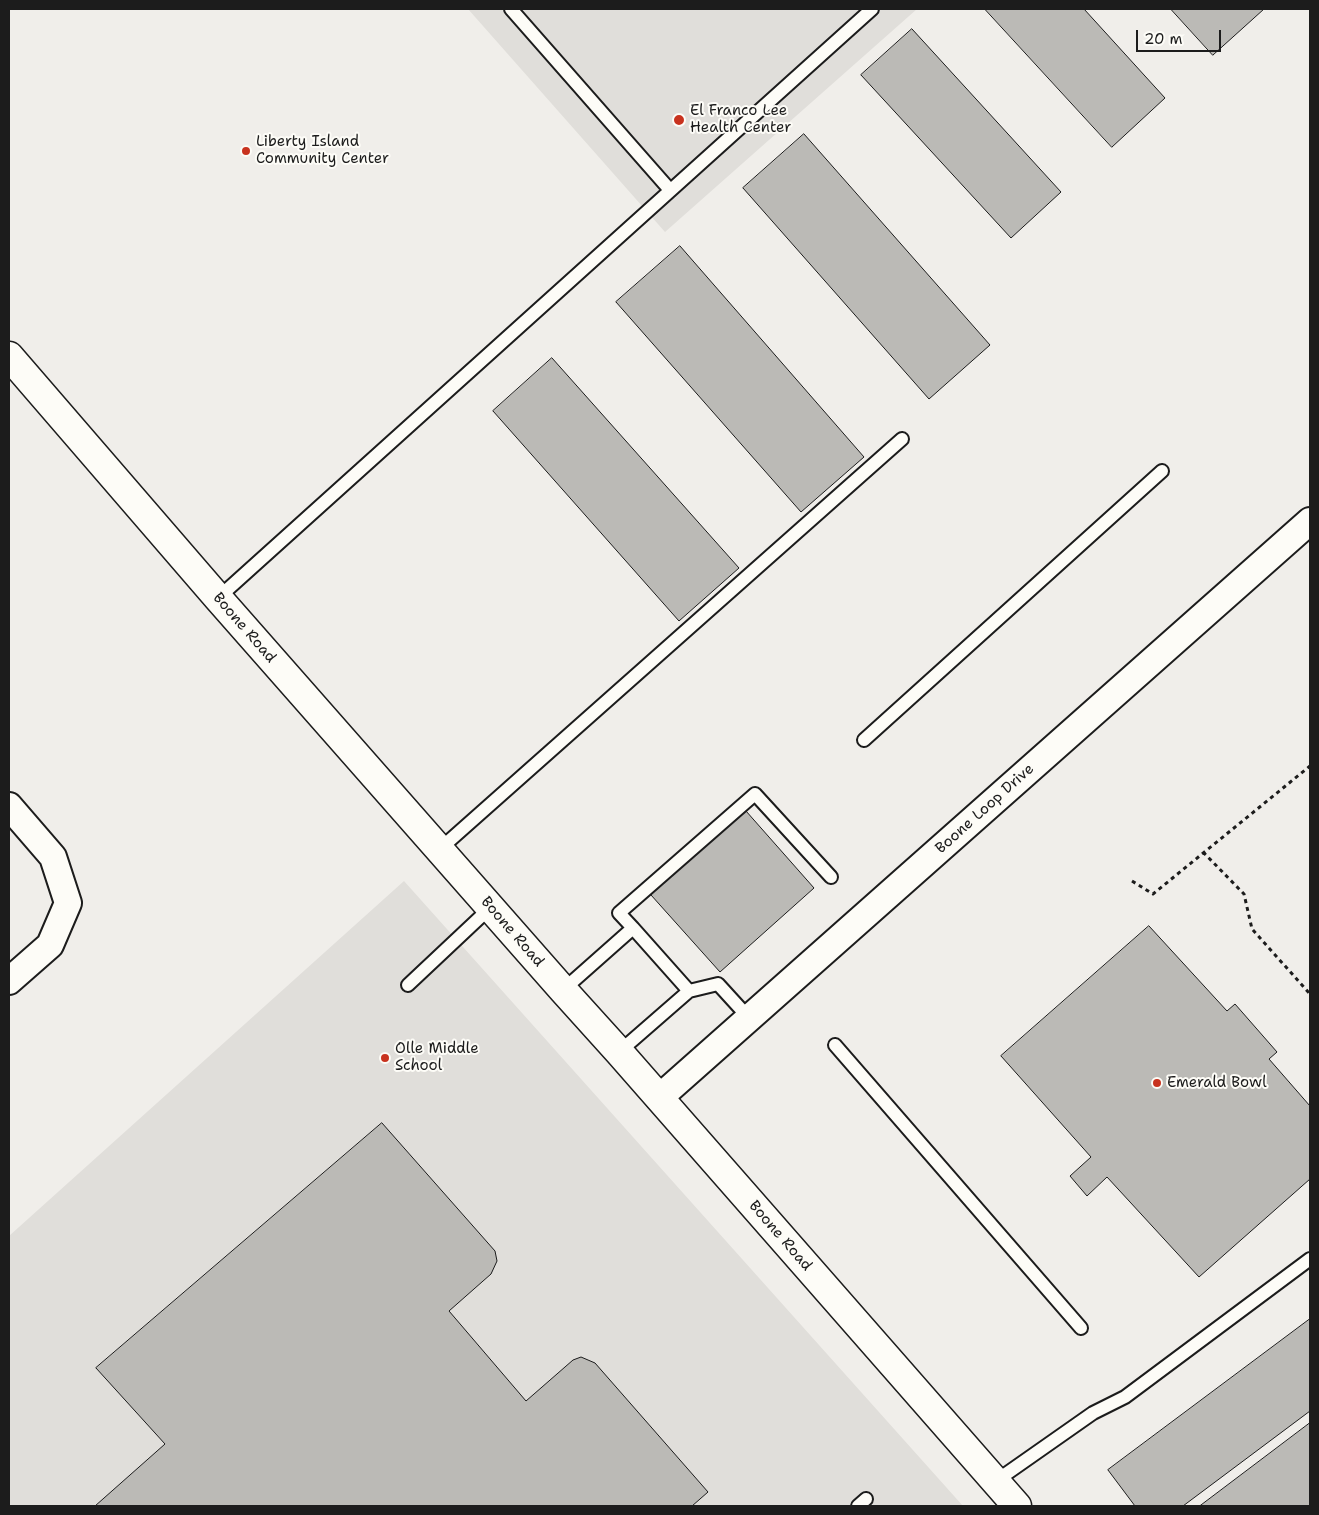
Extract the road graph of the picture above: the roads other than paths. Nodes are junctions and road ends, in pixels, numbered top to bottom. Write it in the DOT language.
graph roads {
  1 [pos="511,9"];
  2 [pos="872,9"];
  3 [pos="670,190"];
  4 [pos="9,356"];
  5 [pos="902,439"];
  6 [pos="1162,471"];
  7 [pos="1310,521"];
  8 [pos="218,598"];
  9 [pos="864,740"];
  10 [pos="9,806"];
  11 [pos="440,849"];
  12 [pos="831,877"];
  13 [pos="491,908"];
  14 [pos="633,928"];
  15 [pos="9,982"];
  16 [pos="408,985"];
  17 [pos="563,990"];
  18 [pos="689,991"];
  19 [pos="749,1018"];
  20 [pos="835,1045"];
  21 [pos="620,1052"];
  22 [pos="659,1098"];
  23 [pos="1310,1259"];
  24 [pos="1081,1328"];
  25 [pos="996,1481"];
  26 [pos="1018,1506"];
  1 -- 3 [label="lane"];
  2 -- 3 [label="lane"];
  3 -- 8 [label="lane"];
  4 -- 8 [label="street, Boone Road"];
  5 -- 11 [label="lane"];
  6 -- 9 [label="lane"];
  7 -- 19 [label="street, Boone Loop Drive"];
  8 -- 11 [label="street, Boone Road"];
  10 -- 15 [label="street"];
  11 -- 13 [label="street, Boone Road"];
  12 -- 14 [label="lane"];
  13 -- 16 [label="lane"];
  13 -- 17 [label="street, Boone Road"];
  14 -- 17 [label="lane"];
  14 -- 18 [label="lane"];
  17 -- 21 [label="street, Boone Road"];
  18 -- 19 [label="lane"];
  18 -- 21 [label="lane"];
  19 -- 22 [label="street, Boone Loop Drive"];
  20 -- 24 [label="lane"];
  21 -- 22 [label="street, Boone Road"];
  22 -- 25 [label="street, Boone Road"];
  23 -- 25 [label="lane"];
  25 -- 26 [label="street, Boone Road"];
}
